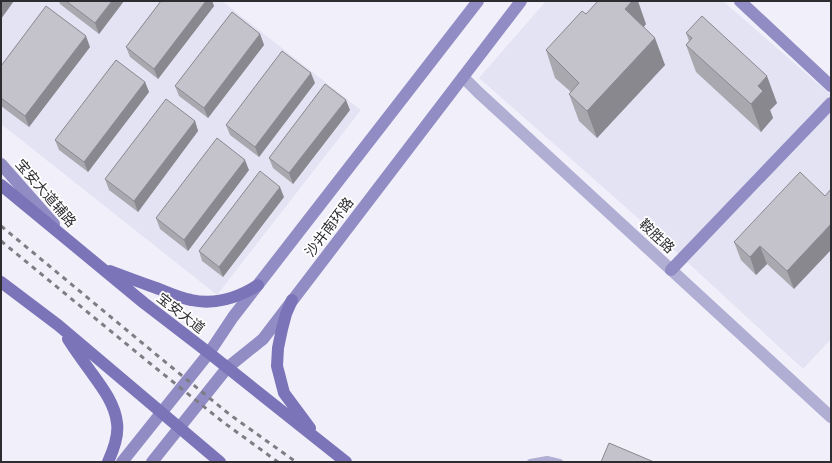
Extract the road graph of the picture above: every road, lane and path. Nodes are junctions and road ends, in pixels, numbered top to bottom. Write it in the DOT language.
graph roads {
  1 [pos="478,1"];
  2 [pos="520,1"];
  3 [pos="740,1"];
  4 [pos="463,77"];
  5 [pos="831,86"];
  6 [pos="831,102"];
  7 [pos="1,164"];
  8 [pos="1,185"];
  9 [pos="70,242"];
  10 [pos="101,267"];
  11 [pos="671,270"];
  12 [pos="2,282"];
  13 [pos="258,285"];
  14 [pos="292,300"];
  15 [pos="58,325"];
  16 [pos="209,353"];
  17 [pos="227,368"];
  18 [pos="162,412"];
  19 [pos="831,417"];
  20 [pos="179,427"];
  21 [pos="319,441"];
  22 [pos="108,462"];
  23 [pos="122,462"];
  24 [pos="152,462"];
  25 [pos="220,462"];
  26 [pos="346,462"];
  27 [pos="530,462"];
  28 [pos="560,462"];
  1 -- 13 [label="main road, 沙井南环路"];
  2 -- 4 [label="main road, 沙井南环路"];
  3 -- 5 [label="main road"];
  4 -- 11 [label="street, 鞍胜路"];
  4 -- 14 [label="main road, 沙井南环路"];
  6 -- 11 [label="main road"];
  7 -- 9 [label="main road, 宝安大道辅路"];
  8 -- 9 [label="main road, 宝安大道"];
  9 -- 10 [label="main road, 宝安大道"];
  10 -- 13 [label="main road"];
  10 -- 16 [label="main road, 宝安大道"];
  11 -- 19 [label="street, 鞍胜路"];
  12 -- 15 [label="main road"];
  13 -- 16 [label="main road, 沙井南环路"];
  14 -- 17 [label="main road, 沙井南环路"];
  14 -- 21 [label="main road"];
  15 -- 18 [label="main road"];
  15 -- 22 [label="main road"];
  16 -- 17 [label="main road, 宝安大道"];
  16 -- 18 [label="main road, 沙井南环路"];
  17 -- 20 [label="main road, 沙井南环路"];
  17 -- 21 [label="main road, 宝安大道"];
  18 -- 20 [label="main road"];
  18 -- 23 [label="main road, 沙井南环路"];
  20 -- 24 [label="main road, 沙井南环路"];
  20 -- 25 [label="main road"];
  21 -- 26 [label="main road, 宝安大道"];
  27 -- 28 [label="lane"];
}
